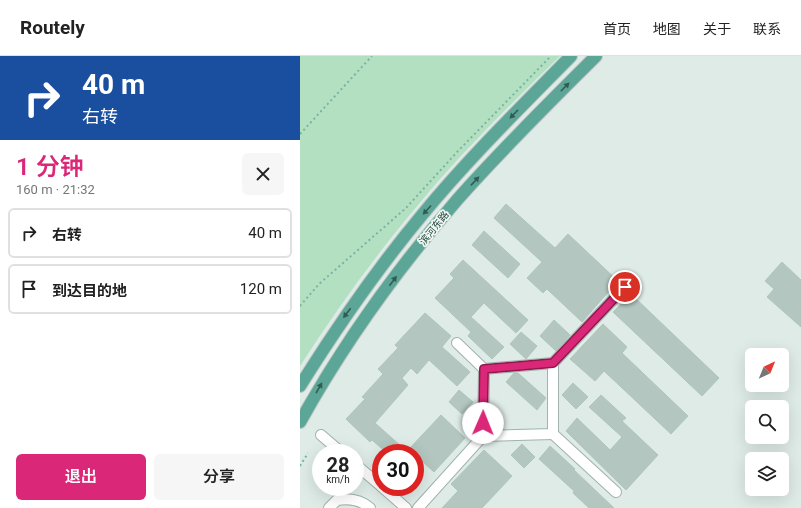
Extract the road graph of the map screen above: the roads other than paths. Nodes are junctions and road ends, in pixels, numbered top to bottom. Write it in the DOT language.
graph roads {
  1 [pos="571,56"];
  2 [pos="596,56"];
  3 [pos="625,287"];
  4 [pos="458,344"];
  5 [pos="553,363"];
  6 [pos="484,369"];
  7 [pos="300,386"];
  8 [pos="300,422"];
  9 [pos="553,434"];
  10 [pos="321,435"];
  11 [pos="483,436"];
  12 [pos="332,444"];
  13 [pos="364,472"];
  14 [pos="372,479"];
  15 [pos="616,492"];
  16 [pos="392,496"];
  17 [pos="329,508"];
  18 [pos="370,508"];
  19 [pos="406,508"];
  20 [pos="418,508"];
  1 -- 7 [label="main road, 滨河东路, one-way"];
  8 -- 2 [label="main road, 滨河东路, one-way"];
  3 -- 5 [label="street"];
  4 -- 6 [label="street"];
  5 -- 6 [label="street"];
  5 -- 9 [label="street"];
  6 -- 11 [label="street"];
  9 -- 11 [label="street"];
  9 -- 15 [label="street"];
  10 -- 12 [label="street"];
  11 -- 20 [label="street"];
  13 -- 14 [label="street"];
  16 -- 19 [label="street"];
  17 -- 18 [label="street"];
}
